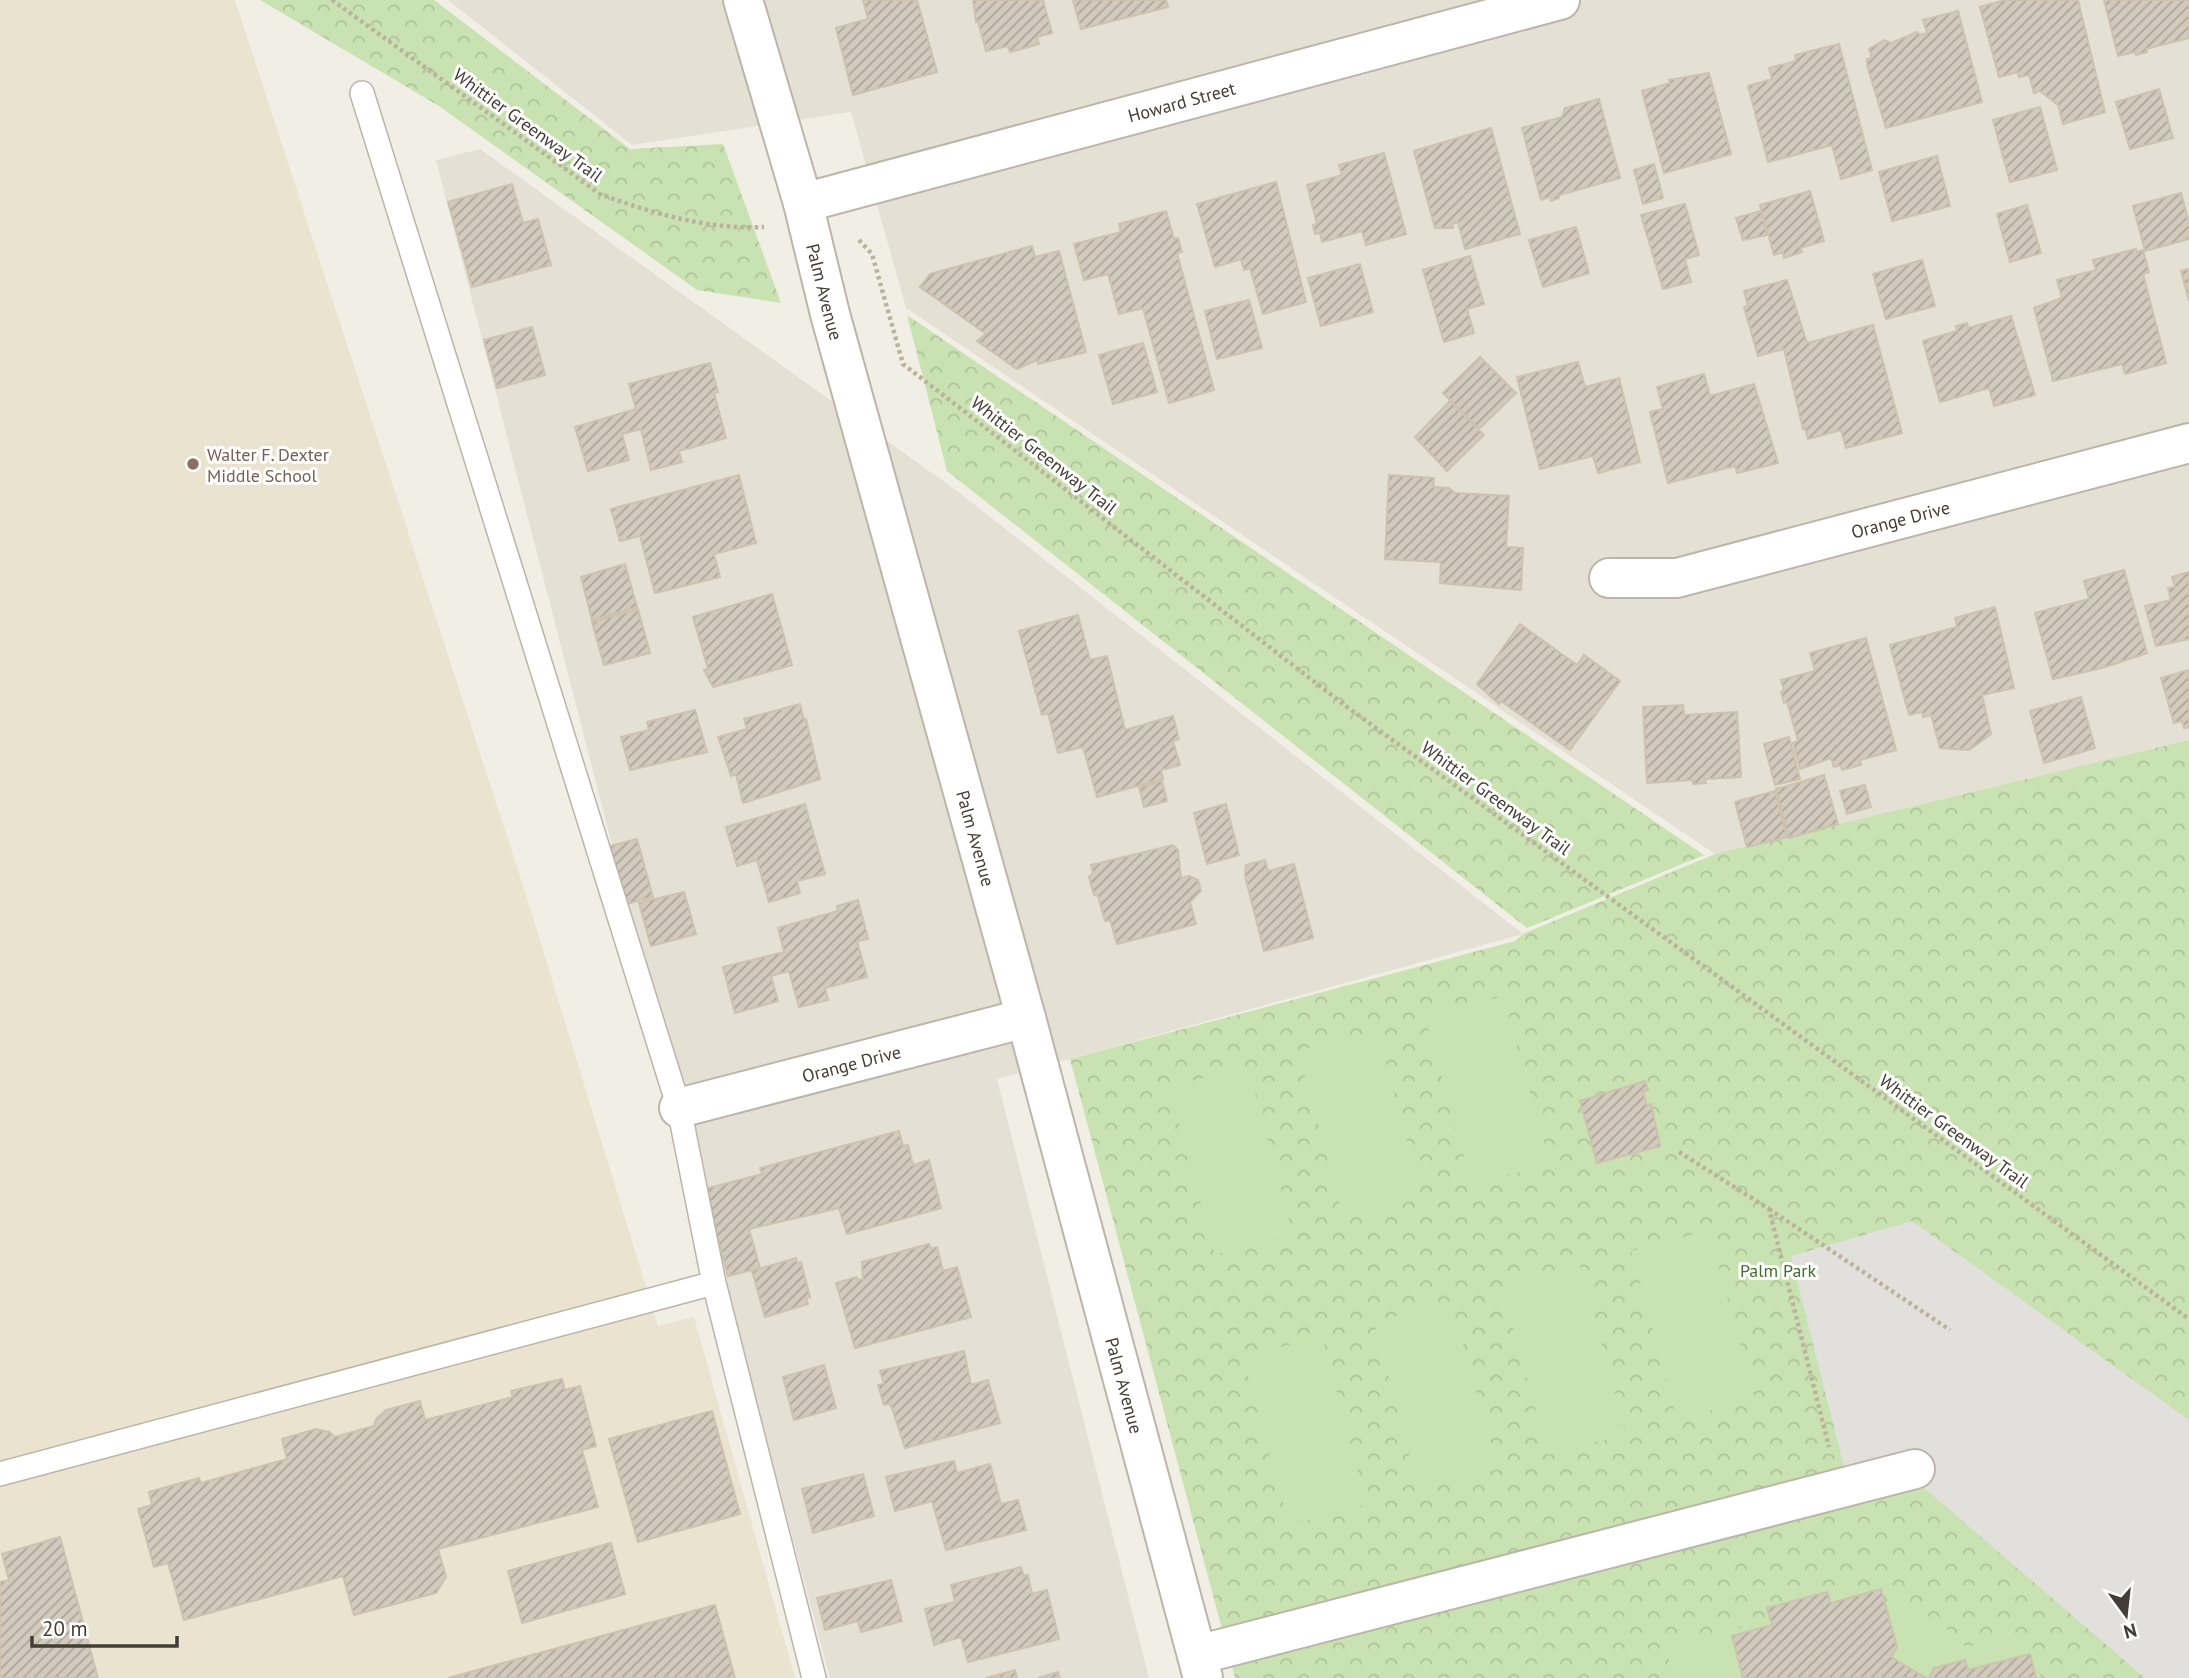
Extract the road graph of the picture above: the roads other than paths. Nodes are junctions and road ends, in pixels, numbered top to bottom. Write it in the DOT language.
graph roads {
  1 [pos="743,0"];
  2 [pos="1560,0"];
  3 [pos="1459,13"];
  4 [pos="362,93"];
  5 [pos="803,203"];
  6 [pos="2189,443"];
  7 [pos="1609,578"];
  8 [pos="1026,1018"];
  9 [pos="679,1108"];
  10 [pos="714,1283"];
  11 [pos="1914,1469"];
  12 [pos="0,1474"];
  13 [pos="1200,1666"];
  14 [pos="814,1678"];
  1 -- 5 [label="street, Palm Avenue"];
  2 -- 3 [label="street, Howard Street"];
  3 -- 5 [label="street, Howard Street"];
  4 -- 9 [label="lane"];
  5 -- 8 [label="street, Palm Avenue"];
  6 -- 7 [label="street, Orange Drive"];
  8 -- 9 [label="street, Orange Drive"];
  8 -- 13 [label="street, Palm Avenue"];
  9 -- 10 [label="lane"];
  10 -- 12 [label="lane"];
  10 -- 14 [label="lane"];
  11 -- 13 [label="street"];
}
